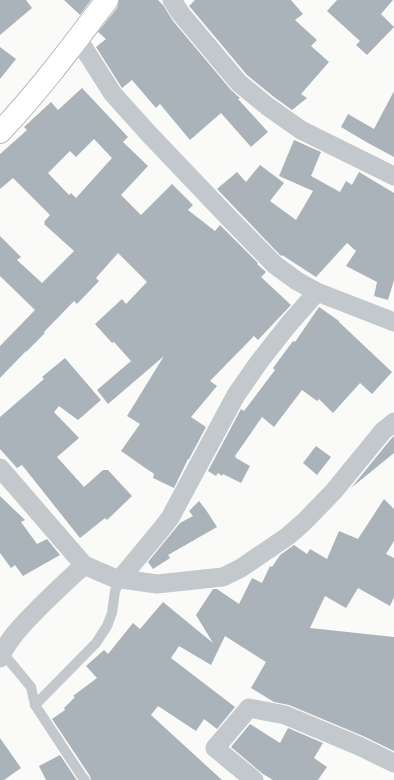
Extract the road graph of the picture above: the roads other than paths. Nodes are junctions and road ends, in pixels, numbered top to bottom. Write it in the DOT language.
graph roads {
  1 [pos="107,0"];
  2 [pos="172,0"];
  3 [pos="78,39"];
  4 [pos="0,132"];
  5 [pos="394,176"];
  6 [pos="317,292"];
  7 [pos="394,322"];
  8 [pos="394,422"];
  9 [pos="0,468"];
  10 [pos="84,565"];
  11 [pos="120,579"];
  12 [pos="1,655"];
  13 [pos="35,705"];
  14 [pos="394,763"];
  15 [pos="85,780"];
  16 [pos="254,780"];
  1 -- 3 [label="street"];
  2 -- 5 [label="street"];
  3 -- 4 [label="street"];
  3 -- 6 [label="street"];
  6 -- 7 [label="street"];
  6 -- 11 [label="street"];
  8 -- 11 [label="street"];
  9 -- 10 [label="street"];
  10 -- 11 [label="street"];
  10 -- 12 [label="street"];
  11 -- 13 [label="lane"];
  12 -- 13 [label="lane"];
  13 -- 15 [label="lane"];
  14 -- 16 [label="street"];
}
